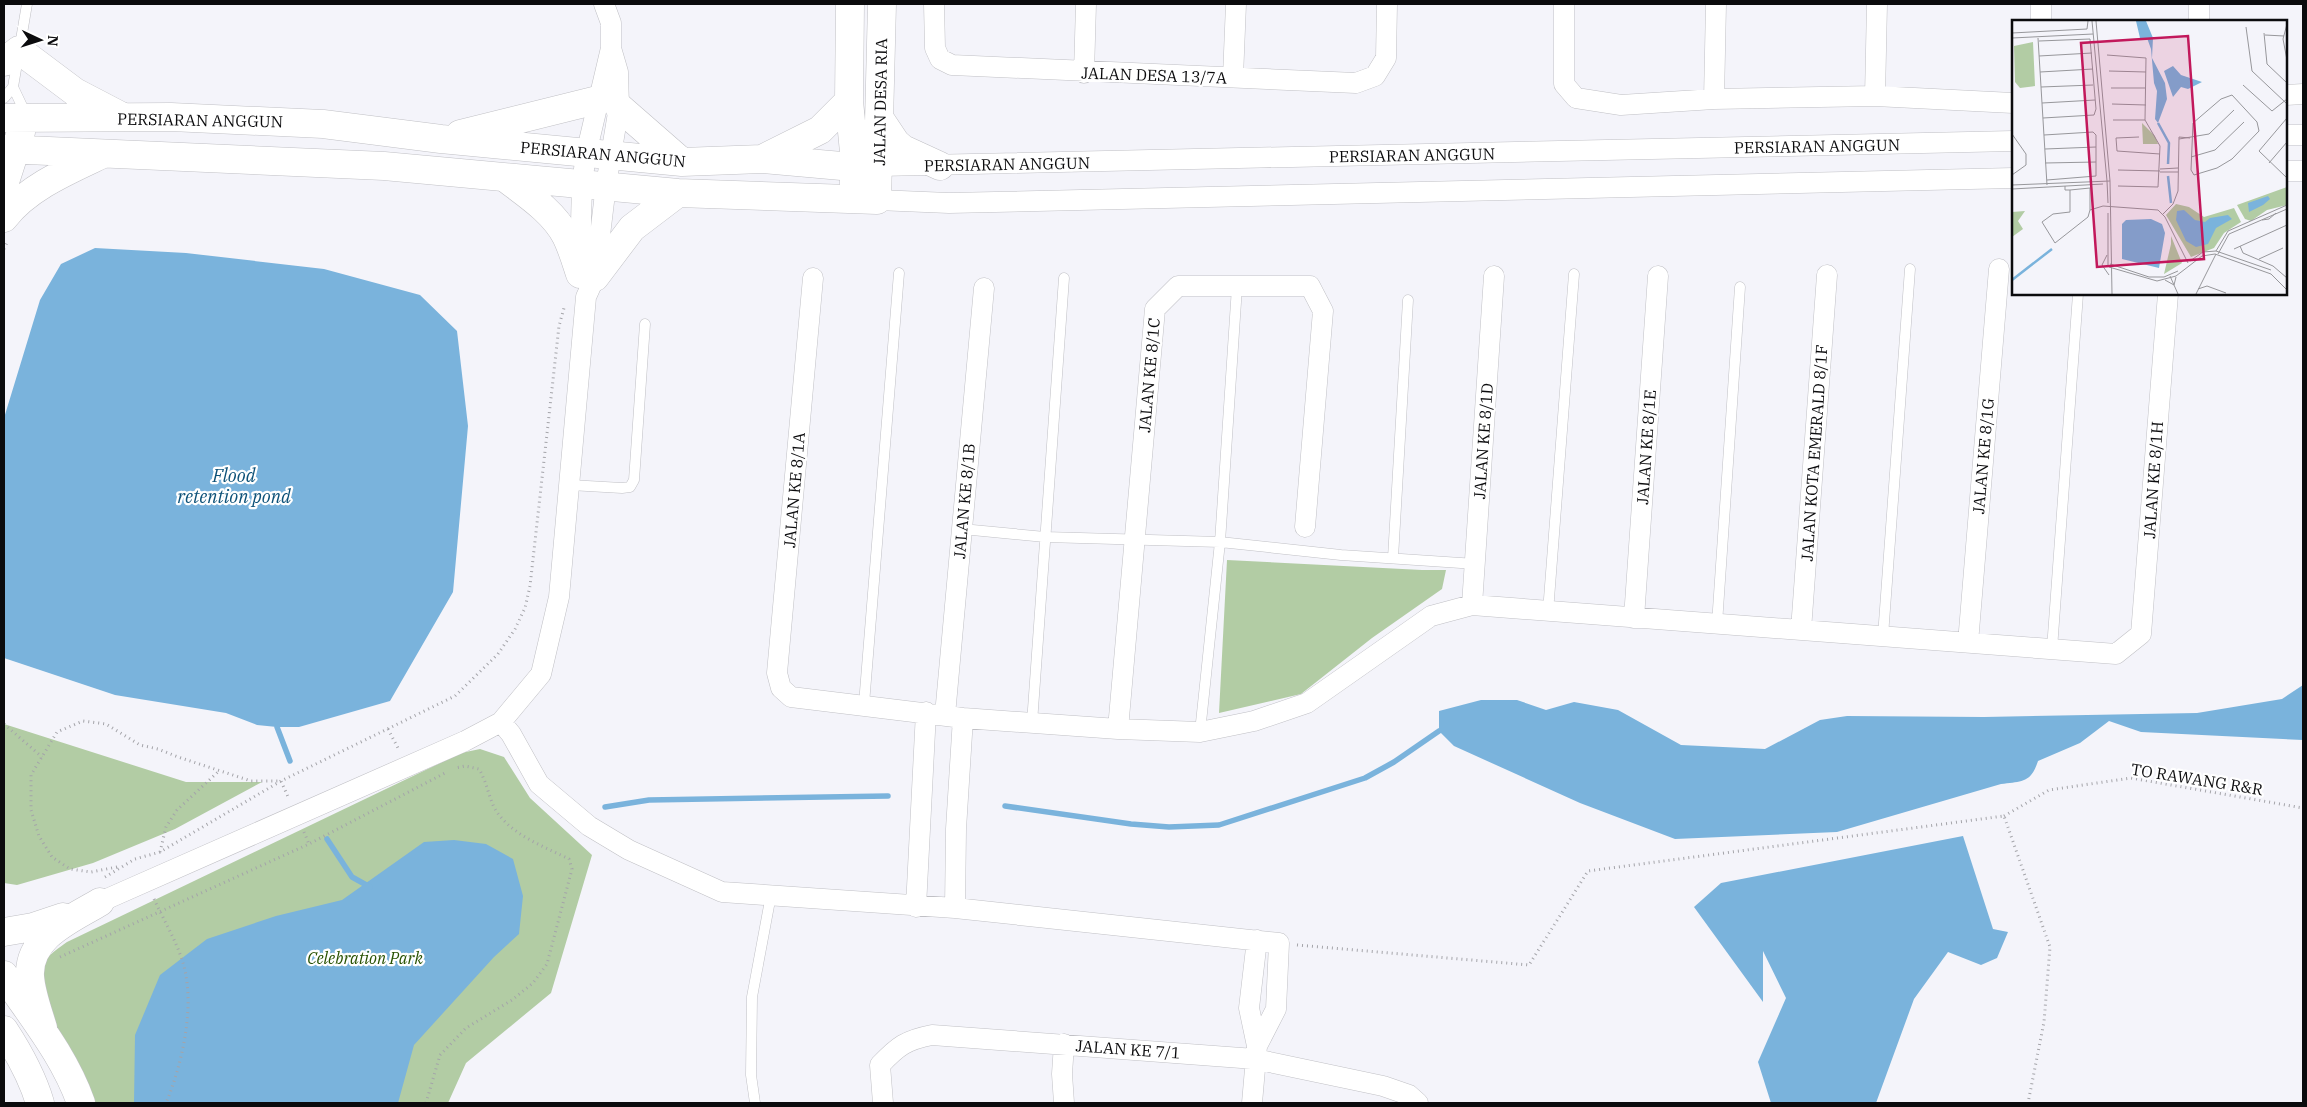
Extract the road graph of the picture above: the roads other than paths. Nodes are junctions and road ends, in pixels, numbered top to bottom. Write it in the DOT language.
graph roads {
  1 [pos="26,4"];
  2 [pos="604,4"];
  3 [pos="850,4"];
  4 [pos="882,4"];
  5 [pos="934,4"];
  6 [pos="1086,4"];
  7 [pos="1236,4"];
  8 [pos="1387,4"];
  9 [pos="1564,4"];
  10 [pos="1716,4"];
  11 [pos="1877,4"];
  12 [pos="2041,4"];
  13 [pos="2199,4"];
  14 [pos="2041,20"];
  15 [pos="2199,20"];
  16 [pos="12,66"];
  17 [pos="1084,72"];
  18 [pos="1233,77"];
  19 [pos="2303,94"];
  20 [pos="2287,95"];
  21 [pos="1875,96"];
  22 [pos="4,98"];
  23 [pos="1714,99"];
  24 [pos="849,101"];
  25 [pos="608,103"];
  26 [pos="2012,103"];
  27 [pos="125,118"];
  28 [pos="14,119"];
  29 [pos="880,119"];
  30 [pos="2287,135"];
  31 [pos="2303,135"];
  32 [pos="442,139"];
  33 [pos="2012,141"];
  34 [pos="10,149"];
  35 [pos="104,153"];
  36 [pos="598,154"];
  37 [pos="762,159"];
  38 [pos="682,162"];
  39 [pos="940,166"];
  40 [pos="866,167"];
  41 [pos="2303,171"];
  42 [pos="2287,172"];
  43 [pos="504,177"];
  44 [pos="2012,178"];
  45 [pos="594,184"];
  46 [pos="4,186"];
  47 [pos="678,193"];
  48 [pos="866,200"];
  49 [pos="8,224"];
  50 [pos="1910,268"];
  51 [pos="1999,269"];
  52 [pos="899,273"];
  53 [pos="1574,274"];
  54 [pos="1827,275"];
  55 [pos="1494,276"];
  56 [pos="1658,276"];
  57 [pos="813,278"];
  58 [pos="1064,278"];
  59 [pos="587,282"];
  60 [pos="1236,287"];
  61 [pos="1740,287"];
  62 [pos="984,288"];
  63 [pos="2078,295"];
  64 [pos="2168,295"];
  65 [pos="1408,300"];
  66 [pos="645,324"];
  67 [pos="570,484"];
  68 [pos="1305,527"];
  69 [pos="962,529"];
  70 [pos="1045,537"];
  71 [pos="1134,540"];
  72 [pos="1220,542"];
  73 [pos="1393,558"];
  74 [pos="1476,564"];
  75 [pos="1472,605"];
  76 [pos="1548,612"];
  77 [pos="1634,618"];
  78 [pos="1717,624"];
  79 [pos="1801,630"];
  80 [pos="1883,636"];
  81 [pos="1968,642"];
  82 [pos="2052,649"];
  83 [pos="864,704"];
  84 [pos="945,715"];
  85 [pos="500,722"];
  86 [pos="1032,722"];
  87 [pos="1118,729"];
  88 [pos="1200,732"];
  89 [pos="100,892"];
  90 [pos="771,896"];
  91 [pos="916,907"];
  92 [pos="954,908"];
  93 [pos="4,932"];
  94 [pos="1257,940"];
  95 [pos="4,975"];
  96 [pos="42,1028"];
  97 [pos="4,1030"];
  98 [pos="1064,1044"];
  99 [pos="1256,1053"];
  100 [pos="40,1103"];
  101 [pos="81,1103"];
  102 [pos="755,1103"];
  103 [pos="883,1103"];
  104 [pos="1064,1103"];
  105 [pos="1252,1103"];
  106 [pos="1418,1103"];
  1 -- 16 [label="lane"];
  2 -- 25 [label="street"];
  3 -- 24 [label="main road, JALAN DESA RIA"];
  4 -- 29 [label="main road, JALAN DESA RIA"];
  5 -- 17 [label="street, JALAN DESA 13/7A"];
  6 -- 17 [label="street"];
  7 -- 18 [label="street"];
  8 -- 18 [label="street, JALAN DESA 13/7A"];
  9 -- 23 [label="street"];
  10 -- 23 [label="street"];
  11 -- 21 [label="street"];
  12 -- 14 [label="street"];
  13 -- 15 [label="street"];
  16 -- 22 [label="lane"];
  16 -- 27 [label="main road"];
  16 -- 28 [label="lane"];
  17 -- 18 [label="street, JALAN DESA 13/7A"];
  19 -- 20 [label="street"];
  21 -- 23 [label="street"];
  21 -- 26 [label="street"];
  24 -- 37 [label="main road"];
  24 -- 40 [label="main road, JALAN DESA RIA"];
  25 -- 32 [label="main road"];
  25 -- 36 [label="street"];
  25 -- 38 [label="main road"];
  27 -- 28 [label="main road, PERSIARAN ANGGUN"];
  27 -- 32 [label="main road, PERSIARAN ANGGUN"];
  28 -- 34 [label="main road"];
  29 -- 39 [label="main road"];
  29 -- 40 [label="main road, JALAN DESA RIA"];
  30 -- 31 [label="street"];
  32 -- 36 [label="main road, PERSIARAN ANGGUN"];
  33 -- 39 [label="street, PERSIARAN ANGGUN"];
  34 -- 35 [label="main road, PERSIARAN ANGGUN"];
  34 -- 46 [label="main road"];
  35 -- 43 [label="main road, PERSIARAN ANGGUN"];
  35 -- 49 [label="main road"];
  36 -- 38 [label="main road, PERSIARAN ANGGUN"];
  36 -- 45 [label="street"];
  37 -- 38 [label="main road, PERSIARAN ANGGUN"];
  37 -- 40 [label="main road, PERSIARAN ANGGUN"];
  39 -- 40 [label="street, PERSIARAN ANGGUN"];
  40 -- 48 [label="main road, JALAN DESA RIA"];
  41 -- 42 [label="street"];
  43 -- 45 [label="main road, PERSIARAN ANGGUN"];
  43 -- 59 [label="main road"];
  44 -- 48 [label="street, PERSIARAN ANGGUN"];
  45 -- 47 [label="main road, PERSIARAN ANGGUN"];
  45 -- 59 [label="street"];
  47 -- 48 [label="main road, PERSIARAN ANGGUN"];
  47 -- 59 [label="main road"];
  50 -- 80 [label="lane"];
  51 -- 81 [label="street, JALAN KE 8/1G"];
  52 -- 83 [label="lane"];
  53 -- 76 [label="lane"];
  54 -- 79 [label="street, JALAN KOTA EMERALD 8/1F"];
  55 -- 74 [label="street, JALAN KE 8/1D"];
  56 -- 77 [label="street, JALAN KE 8/1E"];
  57 -- 83 [label="street, JALAN KE 8/1A"];
  58 -- 70 [label="lane"];
  59 -- 67 [label="street"];
  60 -- 68 [label="street, JALAN KE 8/1C"];
  60 -- 71 [label="street, JALAN KE 8/1C"];
  60 -- 72 [label="lane"];
  61 -- 78 [label="lane"];
  62 -- 69 [label="street, JALAN KE 8/1B"];
  63 -- 82 [label="lane"];
  64 -- 82 [label="street, JALAN KE 8/1H"];
  65 -- 73 [label="lane"];
  66 -- 67 [label="lane"];
  67 -- 85 [label="street"];
  69 -- 70 [label="lane"];
  69 -- 84 [label="street, JALAN KE 8/1B"];
  70 -- 71 [label="lane"];
  70 -- 86 [label="lane"];
  71 -- 72 [label="lane"];
  71 -- 87 [label="street, JALAN KE 8/1C"];
  72 -- 73 [label="lane"];
  72 -- 88 [label="lane"];
  73 -- 74 [label="lane"];
  74 -- 75 [label="street, JALAN KE 8/1D"];
  75 -- 76 [label="street"];
  75 -- 88 [label="street"];
  76 -- 77 [label="street"];
  77 -- 78 [label="street"];
  78 -- 79 [label="street"];
  79 -- 80 [label="street"];
  80 -- 81 [label="street"];
  81 -- 82 [label="street"];
  83 -- 84 [label="street"];
  84 -- 86 [label="street"];
  84 -- 91 [label="street"];
  84 -- 92 [label="street"];
  85 -- 89 [label="street"];
  85 -- 90 [label="street"];
  86 -- 87 [label="street"];
  87 -- 88 [label="street"];
  89 -- 93 [label="main road"];
  89 -- 96 [label="main road"];
  90 -- 91 [label="street"];
  90 -- 102 [label="lane"];
  91 -- 92 [label="street"];
  92 -- 94 [label="street"];
  94 -- 99 [label="street"];
  94 -- 99 [label="street"];
  95 -- 96 [label="main road"];
  96 -- 101 [label="main road"];
  97 -- 100 [label="main road"];
  98 -- 99 [label="street, JALAN KE 7/1"];
  98 -- 103 [label="street, JALAN KE 7/1"];
  98 -- 104 [label="street"];
  99 -- 105 [label="street"];
  99 -- 106 [label="street, JALAN KE 7/1"];
}
